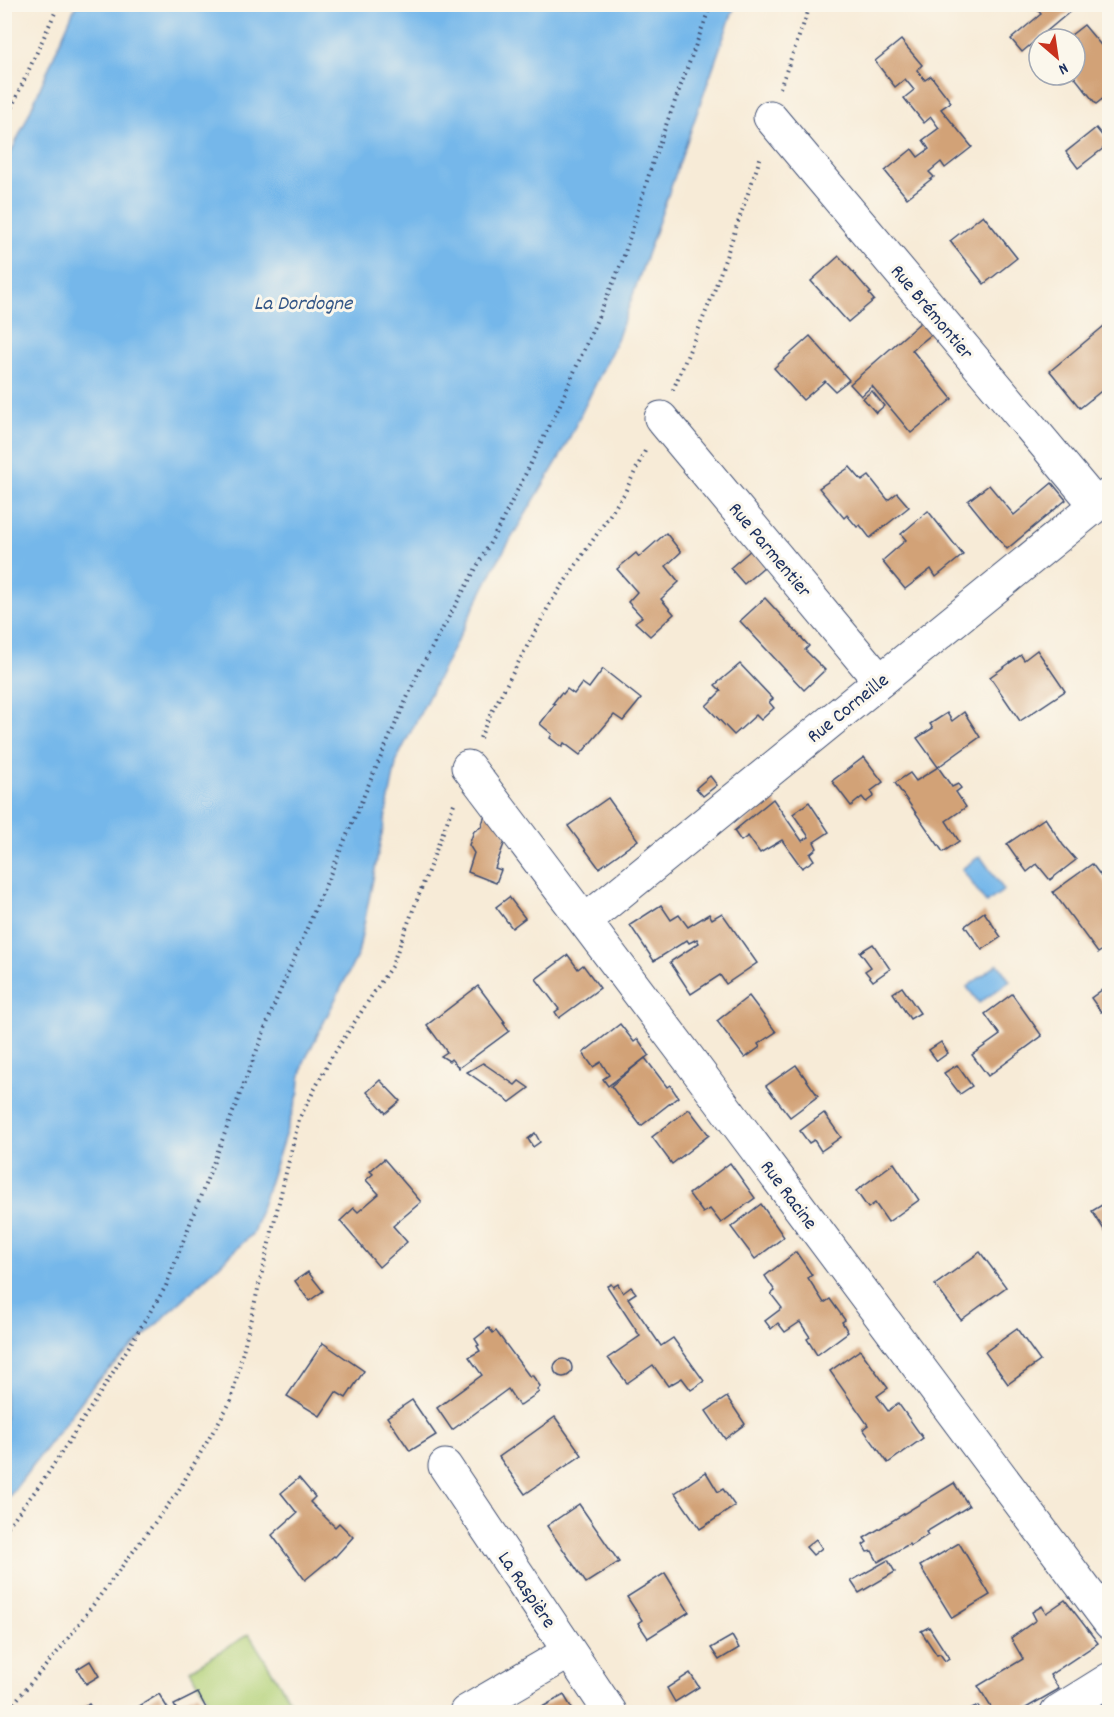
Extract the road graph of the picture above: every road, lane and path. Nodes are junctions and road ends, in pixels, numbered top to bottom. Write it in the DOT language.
graph roads {
  1 [pos="59,4"];
  2 [pos="711,4"];
  3 [pos="770,117"];
  4 [pos="4,124"];
  5 [pos="661,418"];
  6 [pos="1103,500"];
  7 [pos="880,681"];
  8 [pos="468,767"];
  9 [pos="585,921"];
  10 [pos="445,1466"];
  11 [pos="4,1531"];
  12 [pos="1110,1623"];
  13 [pos="569,1652"];
  14 [pos="1110,1679"];
  15 [pos="6,1713"];
  16 [pos="466,1713"];
  17 [pos="610,1713"];
  18 [pos="1057,1713"];
  1 -- 4 [label="path"];
  2 -- 11 [label="path"];
  3 -- 6 [label="street, Rue Brémontier"];
  5 -- 7 [label="street, Rue Parmentier"];
  6 -- 7 [label="street, Rue Corneille"];
  7 -- 9 [label="street, Rue Corneille"];
  8 -- 9 [label="street, Rue Racine"];
  8 -- 15 [label="path"];
  9 -- 12 [label="street, Rue Racine"];
  10 -- 13 [label="street, La Raspière"];
  13 -- 16 [label="street"];
  13 -- 17 [label="street, La Raspière"];
  14 -- 18 [label="street"];
}
